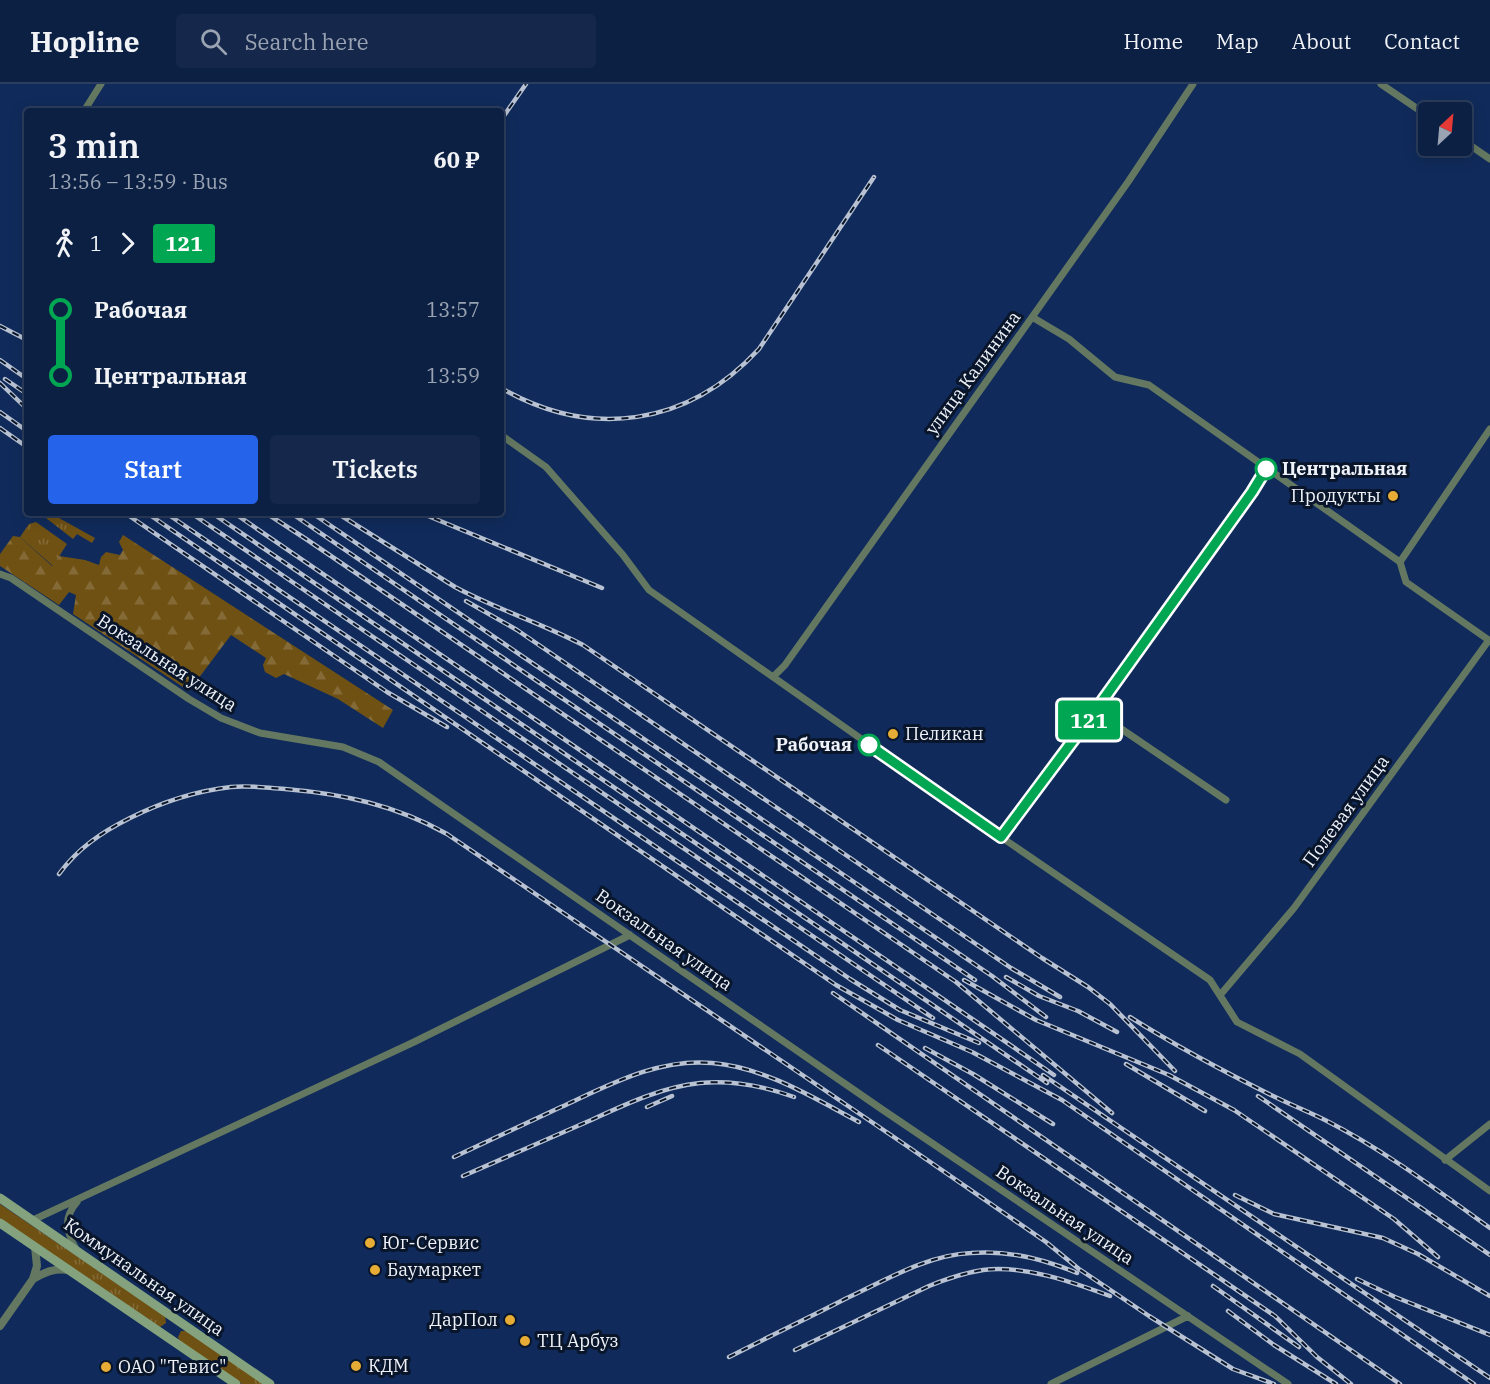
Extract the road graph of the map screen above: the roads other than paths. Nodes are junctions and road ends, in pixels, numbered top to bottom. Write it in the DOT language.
graph roads {
  1 [pos="101,84"];
  2 [pos="1192,84"];
  3 [pos="1381,84"];
  4 [pos="86,108"];
  5 [pos="1418,109"];
  6 [pos="1472,147"];
  7 [pos="1490,159"];
  8 [pos="1032,317"];
  9 [pos="1490,429"];
  10 [pos="504,437"];
  11 [pos="1266,469"];
  12 [pos="1400,562"];
  13 [pos="0,574"];
  14 [pos="1490,640"];
  15 [pos="773,677"];
  16 [pos="1095,711"];
  17 [pos="1226,800"];
  18 [pos="1001,837"];
  19 [pos="630,935"];
  20 [pos="1221,994"];
  21 [pos="1490,1124"];
  22 [pos="1445,1160"];
  23 [pos="1490,1191"];
  24 [pos="0,1198"];
  25 [pos="79,1200"];
  26 [pos="33,1220"];
  27 [pos="0,1223"];
  28 [pos="35,1247"];
  29 [pos="77,1251"];
  30 [pos="69,1270"];
  31 [pos="33,1279"];
  32 [pos="1188,1316"];
  33 [pos="178,1320"];
  34 [pos="0,1326"];
  35 [pos="166,1337"];
  36 [pos="236,1384"];
  37 [pos="270,1384"];
  38 [pos="1051,1384"];
  39 [pos="1288,1384"];
  1 -- 4 [label="street"];
  2 -- 8 [label="street, улица Калинина"];
  3 -- 5 [label="street"];
  6 -- 7 [label="street"];
  8 -- 11 [label="street"];
  8 -- 15 [label="street, улица Калинина"];
  9 -- 12 [label="street"];
  10 -- 15 [label="street"];
  11 -- 12 [label="street"];
  11 -- 16 [label="street"];
  12 -- 14 [label="street"];
  13 -- 19 [label="street, Вокзальная улица"];
  14 -- 20 [label="street, Полевая улица"];
  15 -- 18 [label="street"];
  16 -- 17 [label="street"];
  16 -- 18 [label="street"];
  18 -- 20 [label="street"];
  19 -- 25 [label="street"];
  19 -- 32 [label="street, Вокзальная улица"];
  20 -- 22 [label="street"];
  21 -- 22 [label="street"];
  22 -- 23 [label="street"];
  24 -- 26 [label="main road, Коммунальная улица"];
  25 -- 26 [label="street"];
  25 -- 29 [label="street"];
  26 -- 29 [label="main road, Коммунальная улица"];
  27 -- 28 [label="main road, Коммунальная улица"];
  28 -- 30 [label="main road, Коммунальная улица"];
  28 -- 31 [label="street"];
  29 -- 33 [label="main road, Коммунальная улица"];
  30 -- 31 [label="street"];
  30 -- 35 [label="main road, Коммунальная улица"];
  31 -- 34 [label="street"];
  32 -- 38 [label="street"];
  32 -- 39 [label="street, Вокзальная улица"];
  33 -- 35 [label="main road"];
  33 -- 37 [label="main road, Коммунальная улица"];
  35 -- 36 [label="main road, Коммунальная улица"];
}
